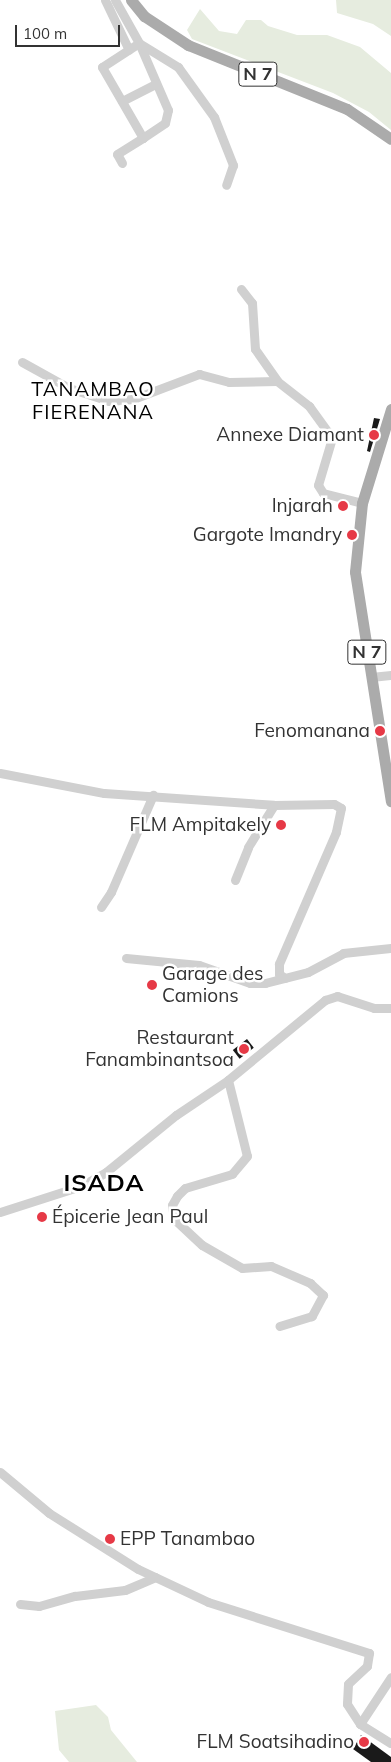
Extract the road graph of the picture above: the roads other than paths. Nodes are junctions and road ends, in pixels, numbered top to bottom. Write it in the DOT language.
graph roads {
  1 [pos="105,0"];
  2 [pos="115,0"];
  3 [pos="131,0"];
  4 [pos="139,44"];
  5 [pos="129,50"];
  6 [pos="156,84"];
  7 [pos="122,101"];
  8 [pos="143,138"];
  9 [pos="391,139"];
  10 [pos="122,163"];
  11 [pos="226,185"];
  12 [pos="241,289"];
  13 [pos="22,362"];
  14 [pos="277,381"];
  15 [pos="391,409"];
  16 [pos="362,503"];
  17 [pos="391,675"];
  18 [pos="371,677"];
  19 [pos="0,773"];
  20 [pos="153,795"];
  21 [pos="391,801"];
  22 [pos="274,805"];
  23 [pos="235,880"];
  24 [pos="100,907"];
  25 [pos="391,948"];
  26 [pos="126,958"];
  27 [pos="285,978"];
  28 [pos="391,1008"];
  29 [pos="228,1080"];
  30 [pos="0,1212"];
  31 [pos="279,1326"];
  32 [pos="0,1472"];
  33 [pos="155,1577"];
  34 [pos="20,1604"];
  35 [pos="391,1677"];
  36 [pos="360,1724"];
  37 [pos="391,1743"];
  1 -- 5 [label="street"];
  2 -- 4 [label="street"];
  3 -- 9 [label="main road, N 7"];
  4 -- 5 [label="street"];
  4 -- 6 [label="street"];
  4 -- 11 [label="street"];
  5 -- 7 [label="street"];
  6 -- 7 [label="street"];
  6 -- 8 [label="street"];
  7 -- 8 [label="street"];
  8 -- 10 [label="street"];
  12 -- 14 [label="street"];
  13 -- 14 [label="street"];
  14 -- 16 [label="street"];
  15 -- 16 [label="main road, N 7"];
  16 -- 18 [label="main road, N 7"];
  17 -- 18 [label="street"];
  18 -- 21 [label="main road, N 7"];
  19 -- 20 [label="street"];
  20 -- 22 [label="street"];
  20 -- 24 [label="street"];
  22 -- 23 [label="street"];
  22 -- 27 [label="street"];
  25 -- 27 [label="street"];
  26 -- 27 [label="street"];
  28 -- 29 [label="street"];
  29 -- 30 [label="street"];
  29 -- 31 [label="street"];
  32 -- 33 [label="street"];
  33 -- 34 [label="street"];
  33 -- 36 [label="street"];
  35 -- 36 [label="street"];
  36 -- 37 [label="street"];
}
